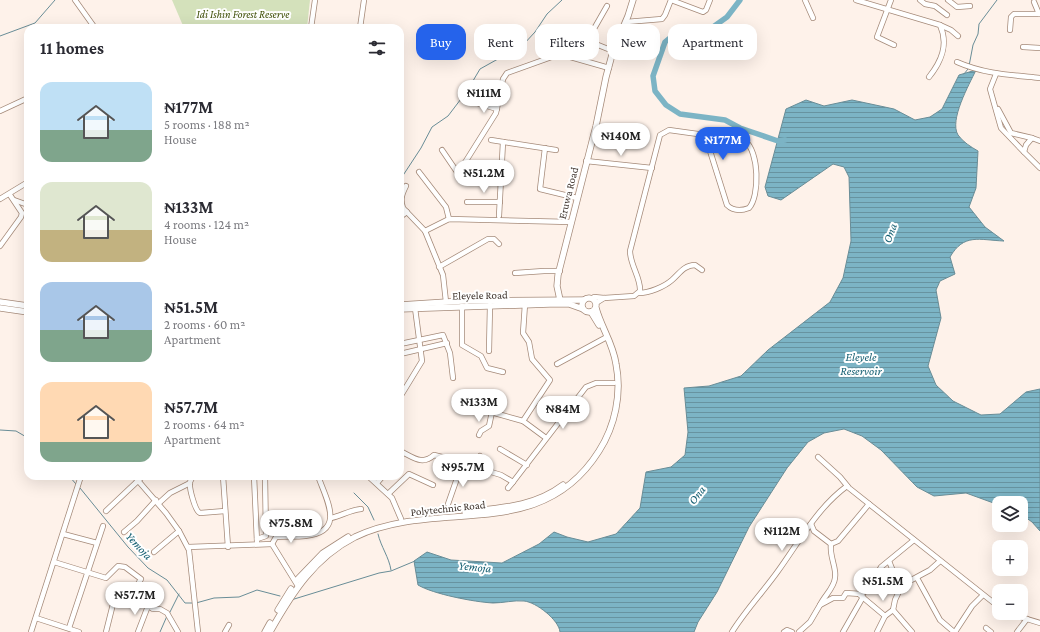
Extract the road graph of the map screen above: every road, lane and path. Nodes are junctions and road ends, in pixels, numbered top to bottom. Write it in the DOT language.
graph roads {
  1 [pos="75,0"];
  2 [pos="314,0"];
  3 [pos="364,0"];
  4 [pos="633,0"];
  5 [pos="671,0"];
  6 [pos="710,0"];
  7 [pos="804,0"];
  8 [pos="856,0"];
  9 [pos="891,0"];
  10 [pos="920,0"];
  11 [pos="948,0"];
  12 [pos="1034,2"];
  13 [pos="607,6"];
  14 [pos="970,6"];
  15 [pos="887,10"];
  16 [pos="1040,14"];
  17 [pos="947,15"];
  18 [pos="813,18"];
  19 [pos="626,22"];
  20 [pos="92,24"];
  21 [pos="311,24"];
  22 [pos="361,24"];
  23 [pos="597,24"];
  24 [pos="940,25"];
  25 [pos="1010,30"];
  26 [pos="958,36"];
  27 [pos="894,45"];
  28 [pos="1023,47"];
  29 [pos="1040,48"];
  30 [pos="611,60"];
  31 [pos="957,62"];
  32 [pos="609,68"];
  33 [pos="996,74"];
  34 [pos="929,77"];
  35 [pos="1040,78"];
  36 [pos="24,100"];
  37 [pos="477,103"];
  38 [pos="995,106"];
  39 [pos="497,109"];
  40 [pos="0,111"];
  41 [pos="705,135"];
  42 [pos="1032,138"];
  43 [pos="491,140"];
  44 [pos="1040,141"];
  45 [pos="503,142"];
  46 [pos="545,148"];
  47 [pos="442,150"];
  48 [pos="556,150"];
  49 [pos="1024,152"];
  50 [pos="586,161"];
  51 [pos="652,168"];
  52 [pos="1040,168"];
  53 [pos="419,172"];
  54 [pos="478,173"];
  55 [pos="501,173"];
  56 [pos="24,185"];
  57 [pos="406,186"];
  58 [pos="404,192"];
  59 [pos="10,195"];
  60 [pos="577,198"];
  61 [pos="0,200"];
  62 [pos="14,200"];
  63 [pos="467,202"];
  64 [pos="500,202"];
  65 [pos="24,204"];
  66 [pos="404,209"];
  67 [pos="407,212"];
  68 [pos="404,214"];
  69 [pos="499,216"];
  70 [pos="449,219"];
  71 [pos="571,222"];
  72 [pos="424,232"];
  73 [pos="499,244"];
  74 [pos="0,246"];
  75 [pos="439,267"];
  76 [pos="702,270"];
  77 [pos="560,271"];
  78 [pos="515,273"];
  79 [pos="638,293"];
  80 [pos="604,298"];
  81 [pos="593,299"];
  82 [pos="584,300"];
  83 [pos="0,302"];
  84 [pos="446,302"];
  85 [pos="518,302"];
  86 [pos="560,302"];
  87 [pos="506,303"];
  88 [pos="525,304"];
  89 [pos="24,305"];
  90 [pos="404,305"];
  91 [pos="490,305"];
  92 [pos="462,306"];
  93 [pos="0,308"];
  94 [pos="415,308"];
  95 [pos="583,308"];
  96 [pos="594,308"];
  97 [pos="404,309"];
  98 [pos="24,311"];
  99 [pos="605,338"];
  100 [pos="419,340"];
  101 [pos="404,343"];
  102 [pos="447,343"];
  103 [pos="420,350"];
  104 [pos="489,351"];
  105 [pos="404,353"];
  106 [pos="557,364"];
  107 [pos="503,372"];
  108 [pos="453,378"];
  109 [pos="614,384"];
  110 [pos="404,390"];
  111 [pos="473,408"];
  112 [pos="492,412"];
  113 [pos="523,421"];
  114 [pos="479,435"];
  115 [pos="546,438"];
  116 [pos="500,449"];
  117 [pos="404,453"];
  118 [pos="480,456"];
  119 [pos="818,457"];
  120 [pos="462,464"];
  121 [pos="527,466"];
  122 [pos="470,467"];
  123 [pos="404,479"];
  124 [pos="80,480"];
  125 [pos="138,480"];
  126 [pos="223,480"];
  127 [pos="254,480"];
  128 [pos="265,480"];
  129 [pos="319,480"];
  130 [pos="373,480"];
  131 [pos="380,480"];
  132 [pos="403,480"];
  133 [pos="190,482"];
  134 [pos="513,482"];
  135 [pos="377,483"];
  136 [pos="433,485"];
  137 [pos="847,486"];
  138 [pos="508,488"];
  139 [pos="388,494"];
  140 [pos="158,502"];
  141 [pos="448,504"];
  142 [pos="869,504"];
  143 [pos="361,509"];
  144 [pos="106,511"];
  145 [pos="225,511"];
  146 [pos="331,518"];
  147 [pos="401,519"];
  148 [pos="811,524"];
  149 [pos="103,526"];
  150 [pos="179,531"];
  151 [pos="124,532"];
  152 [pos="63,534"];
  153 [pos="257,539"];
  154 [pos="914,540"];
  155 [pos="97,544"];
  156 [pos="272,544"];
  157 [pos="831,544"];
  158 [pos="258,545"];
  159 [pos="188,547"];
  160 [pos="228,547"];
  161 [pos="154,552"];
  162 [pos="889,561"];
  163 [pos="940,561"];
  164 [pos="54,562"];
  165 [pos="88,573"];
  166 [pos="916,578"];
  167 [pos="297,584"];
  168 [pos="902,584"];
  169 [pos="116,592"];
  170 [pos="983,594"];
  171 [pos="862,596"];
  172 [pos="992,601"];
  173 [pos="820,605"];
  174 [pos="148,606"];
  175 [pos="893,610"];
  176 [pos="885,616"];
  177 [pos="36,618"];
  178 [pos="1028,619"];
  179 [pos="1026,620"];
  180 [pos="1040,623"];
  181 [pos="229,625"];
  182 [pos="69,628"];
  183 [pos="986,628"];
  184 [pos="31,632"];
  185 [pos="79,632"];
  186 [pos="106,632"];
  187 [pos="138,632"];
  188 [pos="178,632"];
  189 [pos="198,632"];
  190 [pos="225,632"];
  191 [pos="265,632"];
  192 [pos="270,632"];
  193 [pos="732,632"];
  194 [pos="784,632"];
  195 [pos="792,632"];
  196 [pos="799,632"];
  197 [pos="843,632"];
  198 [pos="877,632"];
  199 [pos="912,632"];
  200 [pos="954,632"];
  201 [pos="991,632"];
  202 [pos="1017,632"];
  1 -- 20 [label="street"];
  2 -- 21 [label="street"];
  3 -- 22 [label="street"];
  4 -- 19 [label="main road, Eruwa Road"];
  5 -- 6 [label="street"];
  5 -- 19 [label="street"];
  7 -- 18 [label="street"];
  8 -- 15 [label="street"];
  9 -- 15 [label="street"];
  10 -- 17 [label="street"];
  11 -- 14 [label="street"];
  12 -- 16 [label="street"];
  13 -- 23 [label="street"];
  15 -- 24 [label="street"];
  15 -- 27 [label="street"];
  16 -- 25 [label="street"];
  24 -- 26 [label="street"];
  24 -- 34 [label="street"];
  28 -- 29 [label="street"];
  30 -- 32 [label="main road, Eruwa Road"];
  31 -- 33 [label="street"];
  32 -- 39 [label="street"];
  32 -- 50 [label="main road, Eruwa Road"];
  33 -- 35 [label="street"];
  33 -- 38 [label="street"];
  36 -- 40 [label="street"];
  37 -- 39 [label="street"];
  38 -- 42 [label="street"];
  38 -- 49 [label="street"];
  39 -- 47 [label="street"];
  41 -- 41 [label="street"];
  41 -- 51 [label="street"];
  42 -- 44 [label="street"];
  42 -- 49 [label="street"];
  43 -- 45 [label="street"];
  45 -- 46 [label="street"];
  45 -- 55 [label="street"];
  46 -- 48 [label="street"];
  46 -- 60 [label="street"];
  49 -- 52 [label="street"];
  50 -- 51 [label="street"];
  50 -- 60 [label="main road, Eruwa Road"];
  51 -- 79 [label="street"];
  53 -- 70 [label="street"];
  54 -- 55 [label="street"];
  55 -- 64 [label="street"];
  56 -- 59 [label="street"];
  57 -- 58 [label="street"];
  59 -- 61 [label="street"];
  59 -- 62 [label="street"];
  60 -- 71 [label="main road, Eruwa Road"];
  62 -- 65 [label="street"];
  62 -- 74 [label="street"];
  63 -- 64 [label="street"];
  64 -- 69 [label="street"];
  66 -- 67 [label="street"];
  67 -- 68 [label="street"];
  67 -- 72 [label="street"];
  70 -- 71 [label="street"];
  70 -- 72 [label="street"];
  71 -- 77 [label="main road, Eruwa Road"];
  72 -- 75 [label="street"];
  73 -- 75 [label="street"];
  75 -- 84 [label="street"];
  76 -- 79 [label="street"];
  77 -- 78 [label="street"];
  77 -- 86 [label="main road, Eruwa Road"];
  79 -- 80 [label="street"];
  80 -- 81 [label="street"];
  80 -- 96 [label="street"];
  81 -- 82 [label="main road"];
  81 -- 96 [label="main road"];
  82 -- 86 [label="main road"];
  82 -- 95 [label="main road"];
  83 -- 89 [label="main road"];
  84 -- 87 [label="main road, Eleyele Road"];
  84 -- 90 [label="main road, Eleyele Road"];
  85 -- 86 [label="main road, Eleyele Road"];
  85 -- 87 [label="main road, Eleyele Road"];
  85 -- 88 [label="main road, Eleyele Road"];
  86 -- 88 [label="main road, Eleyele Road"];
  86 -- 95 [label="main road"];
  87 -- 91 [label="main road, Eleyele Road"];
  88 -- 113 [label="street"];
  91 -- 92 [label="main road, Eleyele Road"];
  91 -- 104 [label="street"];
  92 -- 94 [label="main road, Eleyele Road"];
  92 -- 107 [label="street"];
  93 -- 98 [label="main road"];
  94 -- 97 [label="main road, Eleyele Road"];
  94 -- 100 [label="street"];
  95 -- 96 [label="main road"];
  96 -- 99 [label="main road, Polytechnic Road"];
  96 -- 167 [label="main road, Polytechnic Road"];
  99 -- 106 [label="street"];
  99 -- 109 [label="main road, Polytechnic Road"];
  100 -- 101 [label="street"];
  100 -- 102 [label="street"];
  100 -- 103 [label="street"];
  102 -- 103 [label="street"];
  102 -- 108 [label="street"];
  103 -- 105 [label="street"];
  103 -- 110 [label="street"];
  109 -- 115 [label="street"];
  109 -- 147 [label="main road, Polytechnic Road"];
  111 -- 112 [label="street"];
  112 -- 113 [label="street"];
  112 -- 114 [label="street"];
  113 -- 115 [label="street"];
  115 -- 121 [label="street"];
  116 -- 121 [label="street"];
  117 -- 120 [label="street"];
  118 -- 122 [label="street"];
  119 -- 137 [label="street"];
  120 -- 122 [label="street"];
  120 -- 141 [label="street"];
  121 -- 134 [label="street"];
  122 -- 134 [label="street"];
  123 -- 136 [label="street"];
  124 -- 152 [label="street"];
  125 -- 140 [label="street"];
  125 -- 144 [label="street"];
  126 -- 145 [label="street"];
  127 -- 153 [label="street"];
  128 -- 153 [label="street"];
  129 -- 146 [label="street"];
  130 -- 135 [label="street"];
  131 -- 135 [label="street"];
  132 -- 139 [label="street"];
  133 -- 140 [label="street"];
  133 -- 145 [label="street"];
  134 -- 138 [label="street"];
  135 -- 139 [label="street"];
  137 -- 142 [label="street"];
  137 -- 148 [label="street"];
  139 -- 147 [label="street"];
  140 -- 150 [label="street"];
  140 -- 151 [label="street"];
  142 -- 154 [label="street"];
  142 -- 157 [label="street"];
  143 -- 146 [label="street"];
  145 -- 160 [label="street"];
  146 -- 156 [label="street"];
  147 -- 167 [label="main road, Polytechnic Road"];
  148 -- 157 [label="street"];
  148 -- 193 [label="street"];
  149 -- 155 [label="street"];
  150 -- 159 [label="street"];
  150 -- 161 [label="street"];
  152 -- 155 [label="street"];
  152 -- 164 [label="street"];
  153 -- 158 [label="street"];
  154 -- 162 [label="street"];
  154 -- 163 [label="street"];
  155 -- 165 [label="street"];
  156 -- 158 [label="street"];
  156 -- 167 [label="street"];
  157 -- 173 [label="street"];
  158 -- 160 [label="street"];
  159 -- 160 [label="street"];
  159 -- 189 [label="street"];
  162 -- 168 [label="street"];
  162 -- 171 [label="street"];
  163 -- 166 [label="street"];
  163 -- 170 [label="street"];
  164 -- 165 [label="street"];
  164 -- 177 [label="street"];
  165 -- 174 [label="street"];
  165 -- 182 [label="street"];
  166 -- 168 [label="street"];
  166 -- 200 [label="street"];
  167 -- 191 [label="main road, Polytechnic Road"];
  167 -- 192 [label="main road, Polytechnic Road"];
  168 -- 175 [label="street"];
  169 -- 186 [label="street"];
  170 -- 172 [label="street"];
  170 -- 200 [label="street"];
  171 -- 173 [label="street"];
  171 -- 176 [label="street"];
  171 -- 197 [label="street"];
  173 -- 196 [label="street"];
  174 -- 187 [label="street"];
  174 -- 188 [label="street"];
  175 -- 176 [label="street"];
  175 -- 199 [label="street"];
  176 -- 198 [label="street"];
  177 -- 182 [label="street"];
  177 -- 184 [label="street"];
  178 -- 180 [label="street"];
  179 -- 202 [label="street"];
  181 -- 190 [label="street"];
  182 -- 185 [label="street"];
  183 -- 201 [label="street"];
  194 -- 195 [label="street"];
}
